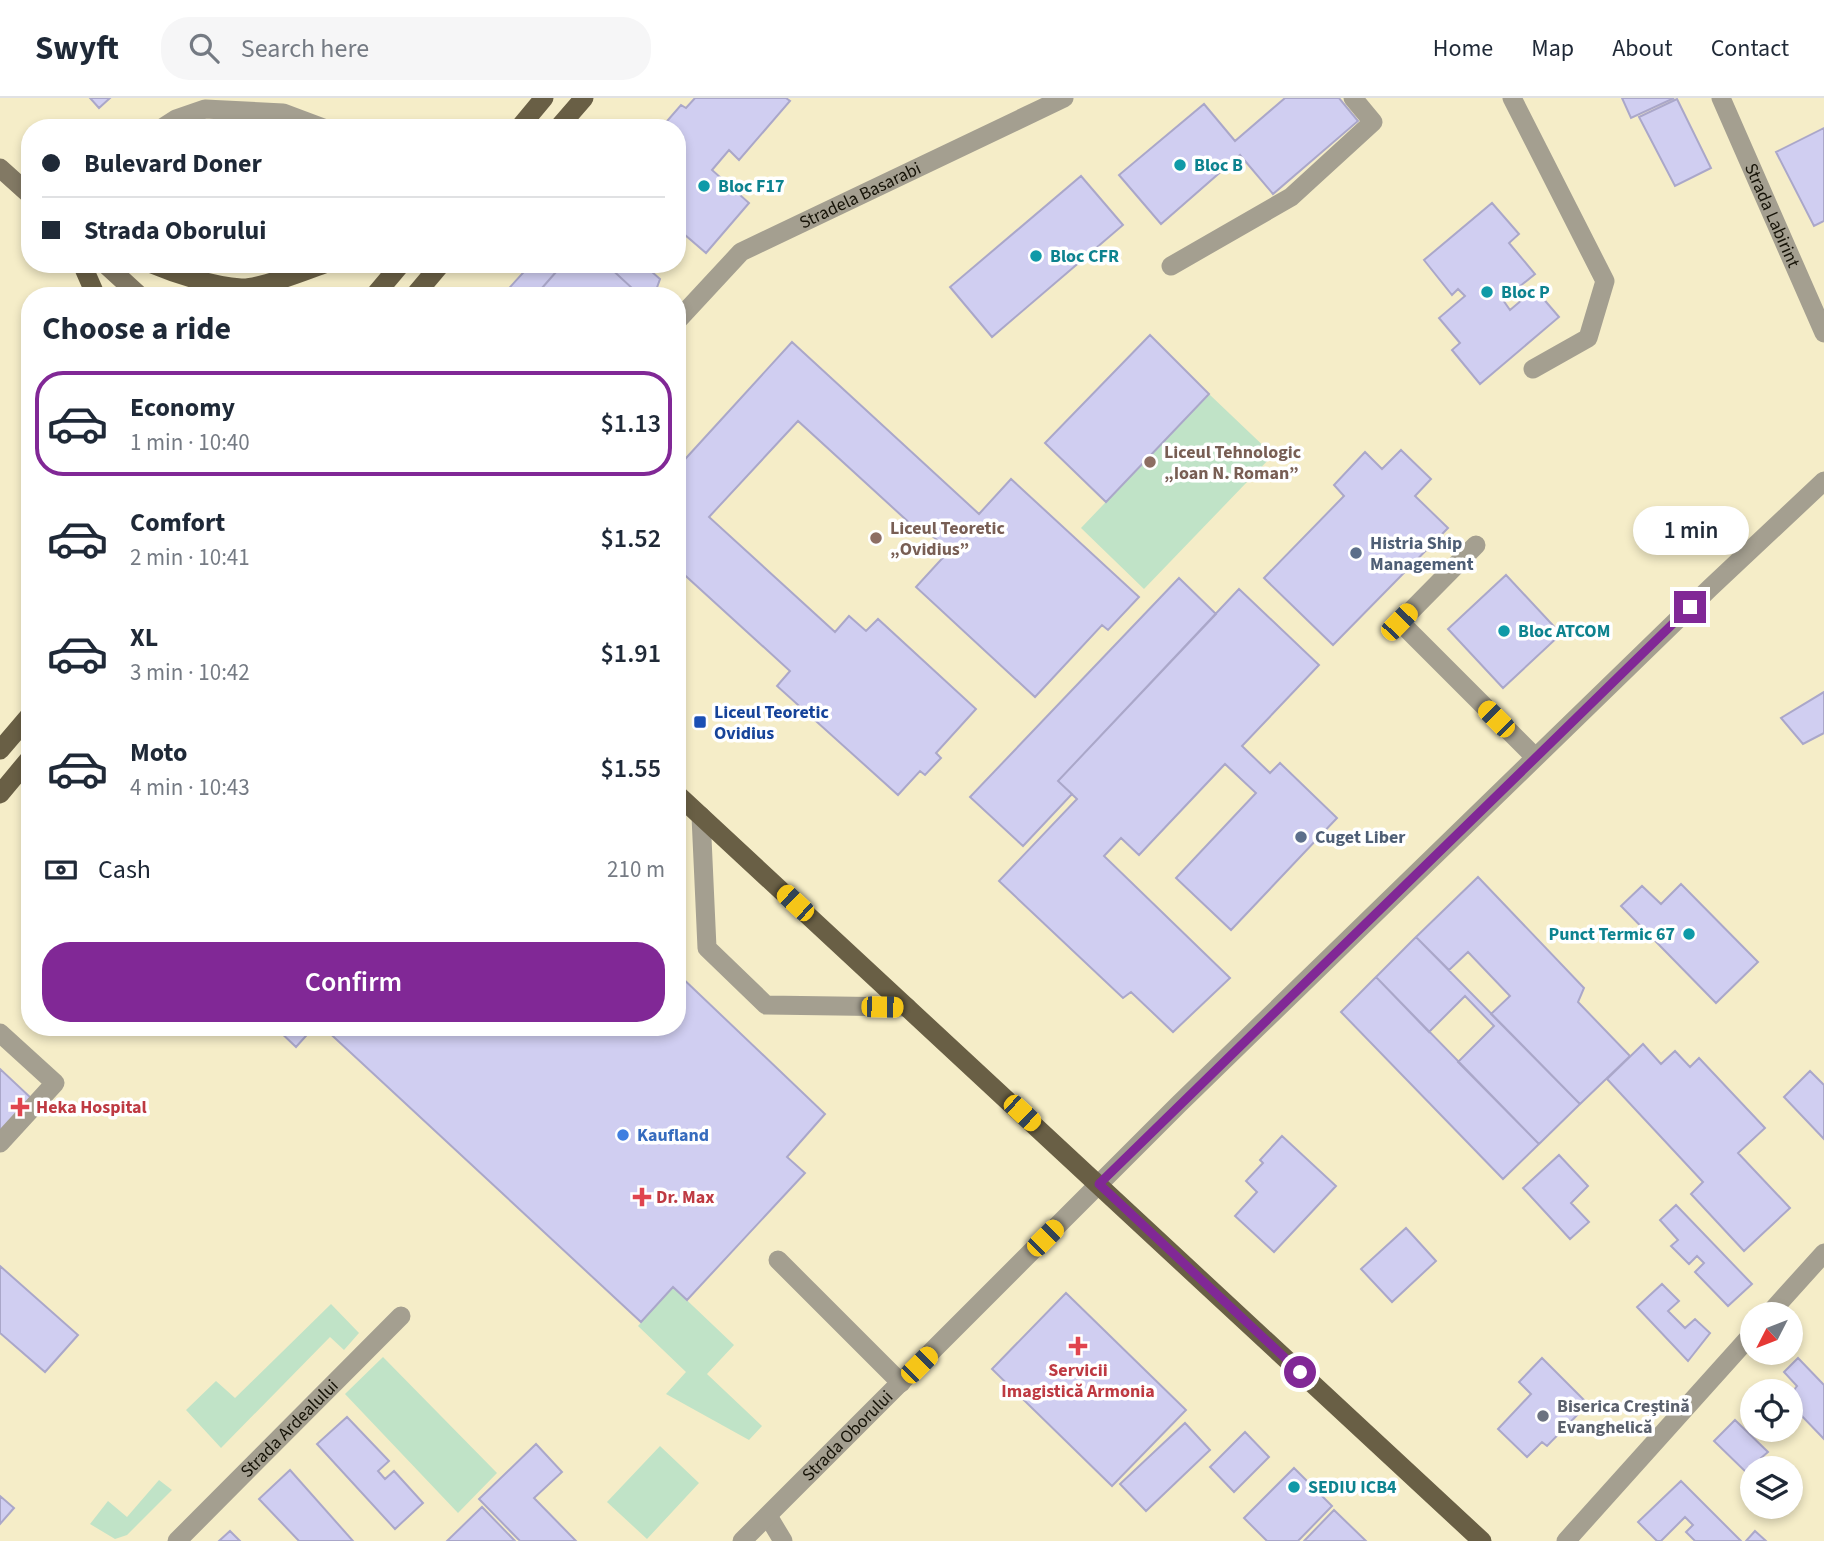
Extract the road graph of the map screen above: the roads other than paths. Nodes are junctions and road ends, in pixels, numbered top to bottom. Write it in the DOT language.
graph roads {
  1 [pos="544,98"];
  2 [pos="584,98"];
  3 [pos="1064,98"];
  4 [pos="1353,98"];
  5 [pos="1513,98"];
  6 [pos="1721,98"];
  7 [pos="179,119"];
  8 [pos="299,119"];
  9 [pos="526,119"];
  10 [pos="566,119"];
  11 [pos="0,168"];
  12 [pos="21,187"];
  13 [pos="1171,265"];
  14 [pos="115,273"];
  15 [pos="173,273"];
  16 [pos="300,273"];
  17 [pos="393,273"];
  18 [pos="434,273"];
  19 [pos="129,287"];
  20 [pos="238,287"];
  21 [pos="247,287"];
  22 [pos="382,287"];
  23 [pos="423,287"];
  24 [pos="686,311"];
  25 [pos="1824,333"];
  26 [pos="1533,369"];
  27 [pos="1824,481"];
  28 [pos="1476,545"];
  29 [pos="21,726"];
  30 [pos="0,750"];
  31 [pos="1535,757"];
  32 [pos="21,769"];
  33 [pos="0,794"];
  34 [pos="686,802"];
  35 [pos="701,816"];
  36 [pos="908,1007"];
  37 [pos="0,1032"];
  38 [pos="0,1143"];
  39 [pos="1099,1184"];
  40 [pos="1824,1253"];
  41 [pos="778,1260"];
  42 [pos="1780,1302"];
  43 [pos="401,1316"];
  44 [pos="1740,1347"];
  45 [pos="901,1383"];
  46 [pos="768,1516"];
  47 [pos="177,1541"];
  48 [pos="742,1541"];
  49 [pos="783,1541"];
  50 [pos="1482,1541"];
  51 [pos="1566,1541"];
  1 -- 9 [label="main road"];
  2 -- 10 [label="main road"];
  3 -- 24 [label="street, Stradela Basarabi"];
  4 -- 13 [label="street"];
  5 -- 26 [label="street"];
  6 -- 25 [label="street, Strada Labirint"];
  7 -- 8 [label="street"];
  11 -- 12 [label="main road"];
  14 -- 19 [label="main road"];
  15 -- 20 [label="main road"];
  16 -- 21 [label="main road"];
  17 -- 22 [label="main road"];
  18 -- 23 [label="main road"];
  27 -- 31 [label="street, Strada Oborului"];
  28 -- 31 [label="street"];
  29 -- 30 [label="main road"];
  31 -- 39 [label="street, Strada Oborului"];
  32 -- 33 [label="main road"];
  34 -- 35 [label="main road"];
  35 -- 36 [label="main road"];
  35 -- 36 [label="street"];
  36 -- 39 [label="main road"];
  37 -- 38 [label="street"];
  39 -- 45 [label="street, Strada Oborului"];
  39 -- 50 [label="main road"];
  40 -- 42 [label="street"];
  41 -- 45 [label="street"];
  43 -- 47 [label="street, Strada Ardealului"];
  44 -- 51 [label="street"];
  45 -- 46 [label="street, Strada Oborului"];
  46 -- 48 [label="street, Strada Oborului"];
  46 -- 49 [label="street"];
}
